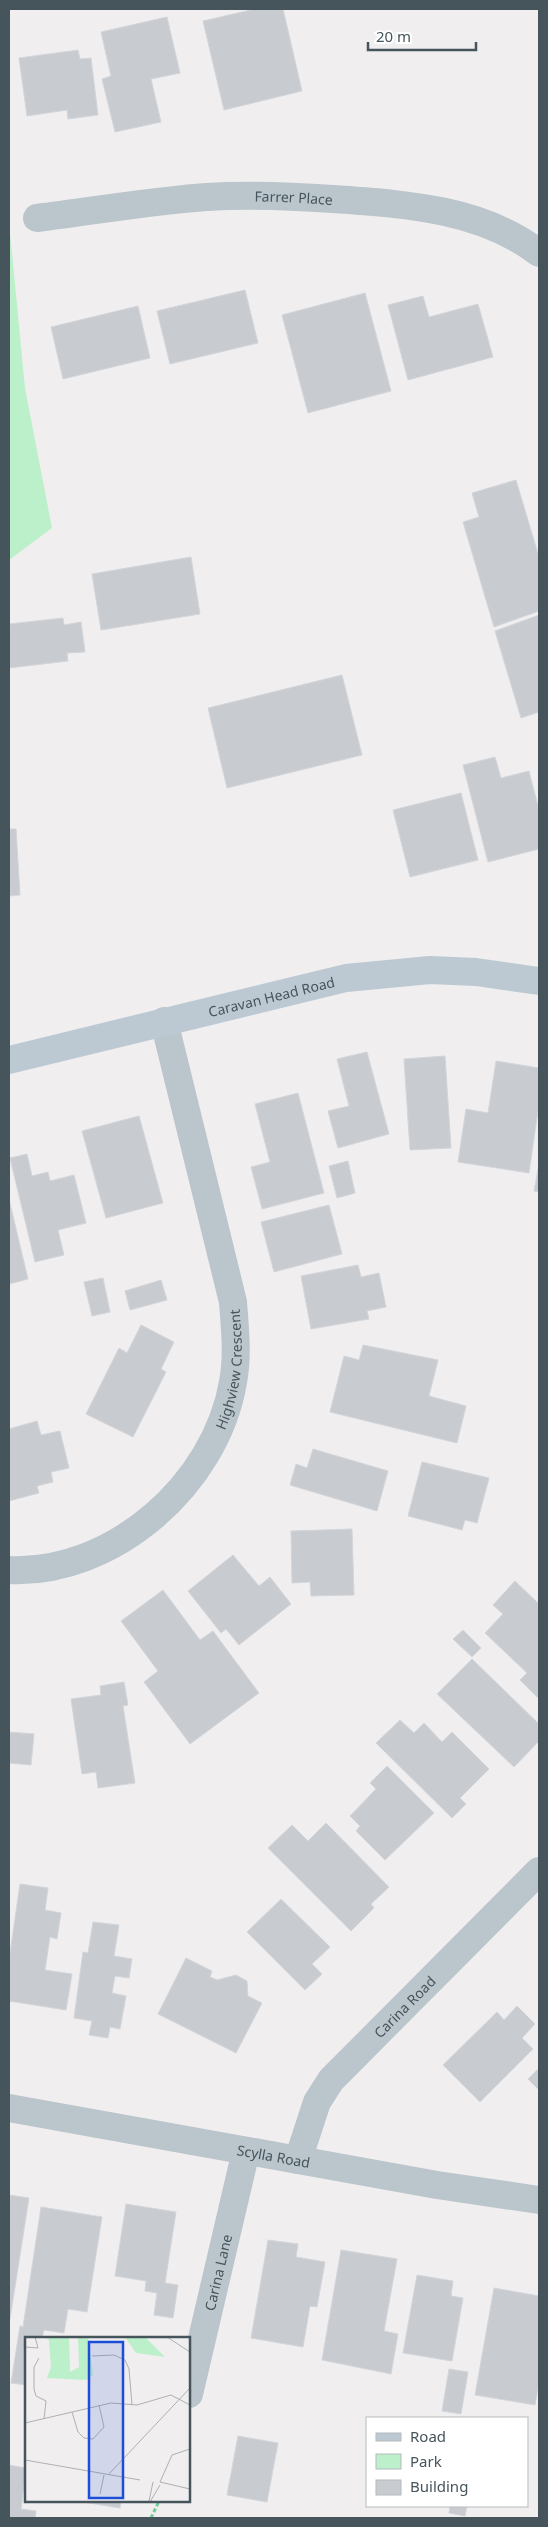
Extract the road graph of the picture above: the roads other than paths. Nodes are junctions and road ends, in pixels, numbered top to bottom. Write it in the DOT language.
graph roads {
  1 [pos="37,218"];
  2 [pos="539,252"];
  3 [pos="539,981"];
  4 [pos="164,1020"];
  5 [pos="9,1060"];
  6 [pos="9,1570"];
  7 [pos="539,1871"];
  8 [pos="9,2108"];
  9 [pos="246,2151"];
  10 [pos="298,2160"];
  11 [pos="539,2200"];
  12 [pos="190,2390"];
  1 -- 2 [label="street, Farrer Place"];
  3 -- 4 [label="street, Caravan Head Road"];
  4 -- 5 [label="street, Caravan Head Road"];
  4 -- 6 [label="street, Highview Crescent"];
  7 -- 10 [label="street, Carina Road"];
  8 -- 9 [label="street, Scylla Road"];
  9 -- 10 [label="street, Scylla Road"];
  9 -- 12 [label="street, Carina Lane"];
  10 -- 11 [label="street, Scylla Road"];
}
